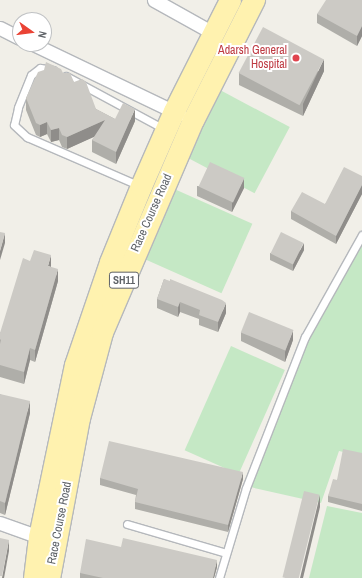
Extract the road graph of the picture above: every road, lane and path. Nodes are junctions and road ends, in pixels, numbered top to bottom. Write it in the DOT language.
graph roads {
  1 [pos="154,0"];
  2 [pos="230,0"];
  3 [pos="254,0"];
  4 [pos="0,28"];
  5 [pos="213,33"];
  6 [pos="12,34"];
  7 [pos="48,52"];
  8 [pos="178,120"];
  9 [pos="141,186"];
  10 [pos="362,235"];
  11 [pos="0,523"];
  12 [pos="127,524"];
  13 [pos="48,540"];
  14 [pos="226,553"];
  15 [pos="34,578"];
  16 [pos="49,578"];
  17 [pos="219,578"];
  1 -- 5 [label="street"];
  2 -- 5 [label="main road, Race Course Road / SH11"];
  3 -- 8 [label="main road, Race Course Road / SH11"];
  4 -- 6 [label="street"];
  5 -- 8 [label="main road, Race Course Road / SH11"];
  7 -- 8 [label="street"];
  8 -- 9 [label="main road, Race Course Road / SH11"];
  8 -- 9 [label="lane"];
  8 -- 13 [label="main road, Race Course Road / SH11"];
  9 -- 13 [label="main road, Race Course Road / SH11"];
  10 -- 14 [label="lane"];
  11 -- 13 [label="street"];
  12 -- 14 [label="lane"];
  13 -- 15 [label="main road, Race Course Road / SH11"];
  13 -- 16 [label="main road, Race Course Road / SH11"];
  14 -- 17 [label="lane"];
}
